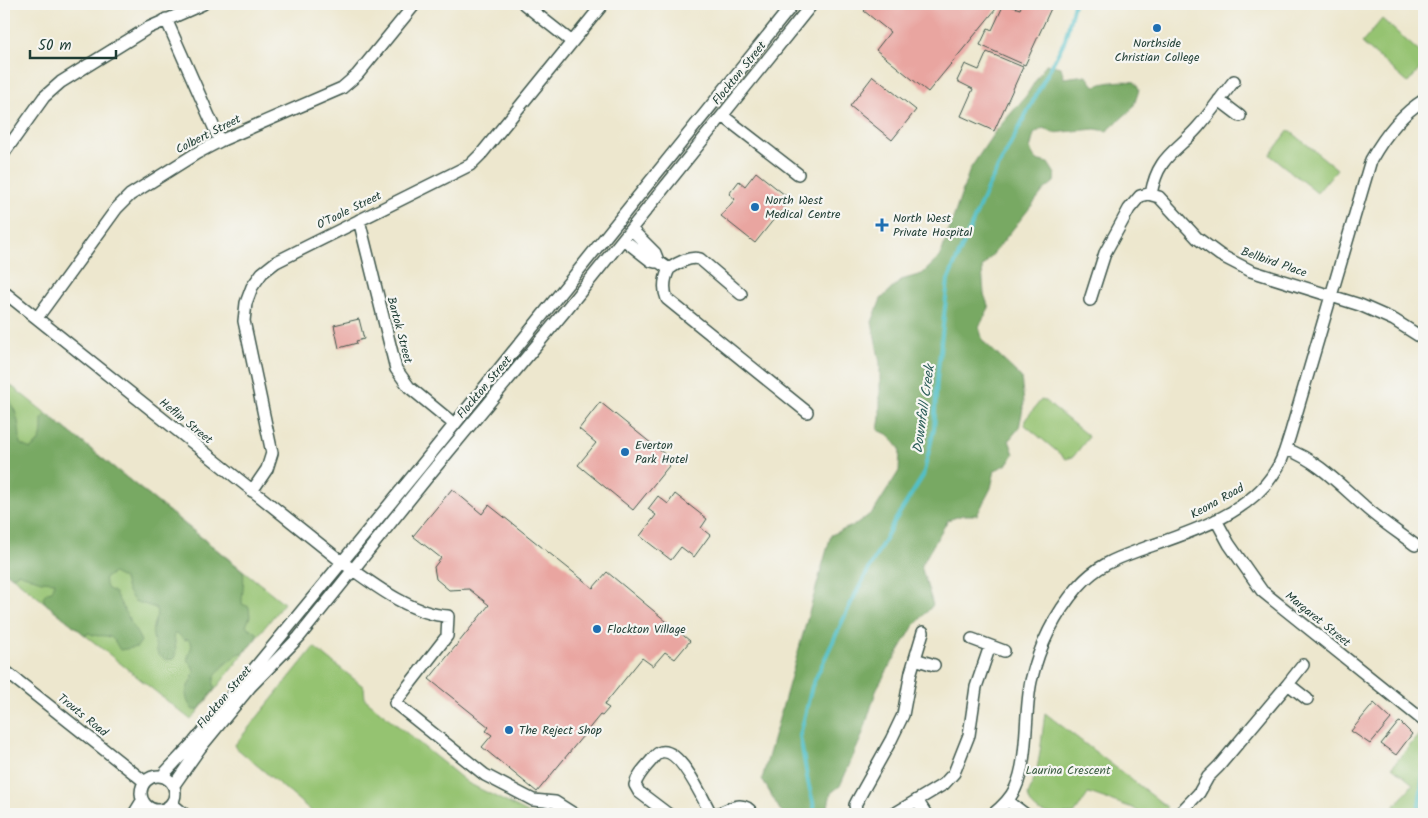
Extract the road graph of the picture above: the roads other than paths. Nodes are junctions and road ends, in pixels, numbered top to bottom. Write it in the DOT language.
graph roads {
  1 [pos="203,4"];
  2 [pos="415,4"];
  3 [pos="524,4"];
  4 [pos="602,4"];
  5 [pos="793,4"];
  6 [pos="812,4"];
  7 [pos="166,19"];
  8 [pos="572,42"];
  9 [pos="1234,81"];
  10 [pos="1219,100"];
  11 [pos="1424,100"];
  12 [pos="723,116"];
  13 [pos="1240,116"];
  14 [pos="220,141"];
  15 [pos="4,153"];
  16 [pos="798,174"];
  17 [pos="1151,194"];
  18 [pos="359,220"];
  19 [pos="632,229"];
  20 [pos="623,239"];
  21 [pos="656,260"];
  22 [pos="669,269"];
  23 [pos="4,292"];
  24 [pos="741,294"];
  25 [pos="1330,295"];
  26 [pos="1090,300"];
  27 [pos="37,318"];
  28 [pos="1424,339"];
  29 [pos="807,412"];
  30 [pos="454,424"];
  31 [pos="1286,449"];
  32 [pos="252,491"];
  33 [pos="1216,520"];
  34 [pos="1415,545"];
  35 [pos="342,562"];
  36 [pos="353,569"];
  37 [pos="923,632"];
  38 [pos="972,639"];
  39 [pos="990,646"];
  40 [pos="1004,651"];
  41 [pos="915,659"];
  42 [pos="934,665"];
  43 [pos="1303,665"];
  44 [pos="4,670"];
  45 [pos="1288,684"];
  46 [pos="1307,699"];
  47 [pos="1424,721"];
  48 [pos="162,776"];
  49 [pos="145,782"];
  50 [pos="174,785"];
  51 [pos="917,800"];
  52 [pos="142,801"];
  53 [pos="1008,801"];
  54 [pos="172,804"];
  55 [pos="154,812"];
  56 [pos="134,814"];
  57 [pos="184,814"];
  58 [pos="574,814"];
  59 [pos="668,814"];
  60 [pos="711,814"];
  61 [pos="716,814"];
  62 [pos="754,814"];
  63 [pos="857,814"];
  64 [pos="894,814"];
  65 [pos="926,814"];
  66 [pos="993,814"];
  67 [pos="1025,814"];
  68 [pos="1179,814"];
  1 -- 7 [label="street"];
  2 -- 14 [label="street, Colbert Street"];
  3 -- 8 [label="street"];
  4 -- 8 [label="street, O'Toole Street"];
  5 -- 30 [label="street, Flockton Street"];
  6 -- 12 [label="street, Flockton Street"];
  7 -- 14 [label="street"];
  7 -- 15 [label="street"];
  8 -- 18 [label="street, O'Toole Street"];
  9 -- 10 [label="street"];
  10 -- 13 [label="street"];
  10 -- 17 [label="street"];
  11 -- 25 [label="street, Keona Road"];
  12 -- 16 [label="street"];
  12 -- 19 [label="street, Flockton Street"];
  14 -- 27 [label="street, Colbert Street"];
  17 -- 25 [label="street, Bellbird Place"];
  17 -- 26 [label="street"];
  18 -- 30 [label="street, Bartok Street"];
  18 -- 32 [label="street, O'Toole Street"];
  19 -- 20 [label="street, Flockton Street"];
  19 -- 21 [label="street"];
  20 -- 21 [label="street"];
  20 -- 36 [label="street, Flockton Street"];
  21 -- 22 [label="street"];
  22 -- 24 [label="street"];
  22 -- 29 [label="street"];
  23 -- 27 [label="street, Heflin Street"];
  25 -- 28 [label="street, Bellbird Place"];
  25 -- 31 [label="street, Keona Road"];
  27 -- 32 [label="street, Heflin Street"];
  30 -- 35 [label="street, Flockton Street"];
  31 -- 33 [label="street, Keona Road"];
  31 -- 34 [label="street"];
  32 -- 35 [label="street, Heflin Street"];
  33 -- 47 [label="street, Margaret Street"];
  33 -- 53 [label="street, Keona Road"];
  35 -- 36 [label="street, Heflin Street"];
  35 -- 48 [label="street, Flockton Street"];
  36 -- 50 [label="street, Flockton Street"];
  36 -- 58 [label="street, Heflin Street"];
  37 -- 41 [label="street"];
  38 -- 39 [label="street"];
  39 -- 40 [label="street"];
  39 -- 51 [label="street"];
  41 -- 42 [label="street"];
  41 -- 63 [label="street"];
  43 -- 45 [label="street"];
  44 -- 49 [label="street, Trouts Road"];
  45 -- 46 [label="street"];
  45 -- 68 [label="street"];
  48 -- 49 [label="street"];
  48 -- 50 [label="street"];
  49 -- 52 [label="street"];
  50 -- 54 [label="street"];
  51 -- 64 [label="street"];
  51 -- 65 [label="street"];
  52 -- 55 [label="street"];
  52 -- 56 [label="street"];
  53 -- 66 [label="street, Keona Road"];
  53 -- 67 [label="street"];
  54 -- 55 [label="street"];
  54 -- 57 [label="street"];
  59 -- 60 [label="street"];
  61 -- 62 [label="street"];
}
